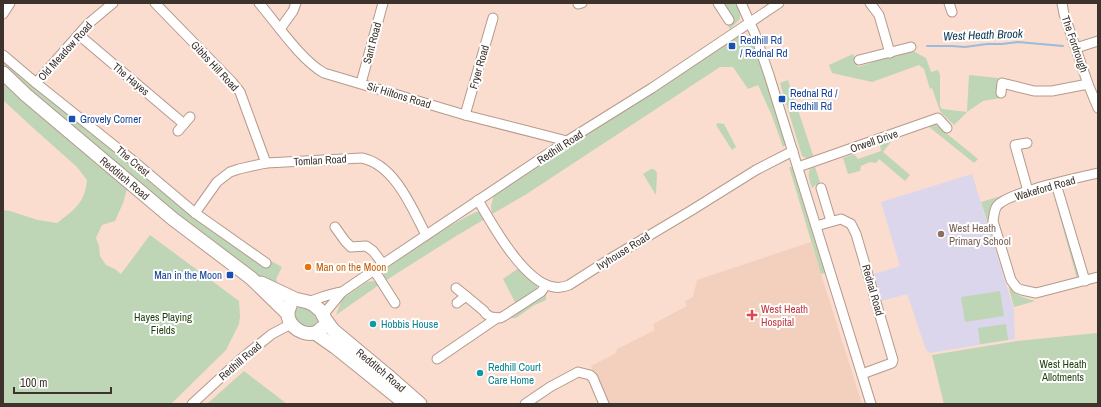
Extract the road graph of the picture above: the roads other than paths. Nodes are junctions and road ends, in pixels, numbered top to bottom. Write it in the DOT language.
graph roads {
  1 [pos="10,3"];
  2 [pos="113,3"];
  3 [pos="155,3"];
  4 [pos="259,3"];
  5 [pos="296,3"];
  6 [pos="383,3"];
  7 [pos="718,3"];
  8 [pos="741,3"];
  9 [pos="779,3"];
  10 [pos="870,3"];
  11 [pos="949,3"];
  12 [pos="1062,3"];
  13 [pos="952,12"];
  14 [pos="3,14"];
  15 [pos="492,18"];
  16 [pos="729,20"];
  17 [pos="750,23"];
  18 [pos="280,29"];
  19 [pos="79,35"];
  20 [pos="1098,41"];
  21 [pos="911,47"];
  22 [pos="1076,48"];
  23 [pos="890,53"];
  24 [pos="3,55"];
  25 [pos="860,60"];
  26 [pos="3,73"];
  27 [pos="361,83"];
  28 [pos="36,84"];
  29 [pos="1088,84"];
  30 [pos="1001,93"];
  31 [pos="1098,108"];
  32 [pos="465,115"];
  33 [pos="184,124"];
  34 [pos="947,128"];
  35 [pos="567,142"];
  36 [pos="1026,143"];
  37 [pos="793,151"];
  38 [pos="266,163"];
  39 [pos="798,167"];
  40 [pos="1098,173"];
  41 [pos="1056,184"];
  42 [pos="821,188"];
  43 [pos="1028,191"];
  44 [pos="478,200"];
  45 [pos="195,213"];
  46 [pos="831,221"];
  47 [pos="816,226"];
  48 [pos="336,232"];
  49 [pos="426,234"];
  50 [pos="266,263"];
  51 [pos="383,264"];
  52 [pos="374,270"];
  53 [pos="1098,277"];
  54 [pos="251,278"];
  55 [pos="1085,281"];
  56 [pos="546,285"];
  57 [pos="456,288"];
  58 [pos="342,292"];
  59 [pos="466,296"];
  60 [pos="304,301"];
  61 [pos="395,303"];
  62 [pos="457,303"];
  63 [pos="324,317"];
  64 [pos="289,318"];
  65 [pos="498,318"];
  66 [pos="315,333"];
  67 [pos="437,359"];
  68 [pos="862,374"];
  69 [pos="192,404"];
  70 [pos="406,404"];
  71 [pos="420,404"];
  72 [pos="525,404"];
  73 [pos="604,404"];
  74 [pos="871,404"];
  1 -- 14 [label="street"];
  2 -- 19 [label="street, Old Meadow Road"];
  3 -- 38 [label="street, Gibbs Hill Road"];
  4 -- 18 [label="street, Sir Hiltons Road"];
  5 -- 18 [label="street"];
  6 -- 27 [label="street, Sant Road"];
  7 -- 16 [label="street"];
  8 -- 17 [label="street"];
  9 -- 17 [label="street, Redhill Road"];
  10 -- 23 [label="street"];
  11 -- 13 [label="street"];
  12 -- 22 [label="street, The Fordrough"];
  15 -- 32 [label="street, Fryer Road"];
  17 -- 35 [label="street, Redhill Road"];
  17 -- 37 [label="street"];
  18 -- 27 [label="street, Sir Hiltons Road"];
  19 -- 28 [label="street, Old Meadow Road"];
  19 -- 33 [label="street, The Hayes"];
  20 -- 22 [label="street"];
  21 -- 23 [label="street"];
  22 -- 29 [label="street, The Fordrough"];
  23 -- 25 [label="street"];
  24 -- 28 [label="street, The Crest"];
  26 -- 54 [label="highway, Redditch Road"];
  27 -- 32 [label="street, Sir Hiltons Road"];
  28 -- 45 [label="street, The Crest"];
  29 -- 30 [label="street"];
  29 -- 31 [label="street, The Fordrough"];
  32 -- 35 [label="street, Sir Hiltons Road"];
  34 -- 39 [label="street, Orwell Drive"];
  35 -- 44 [label="street, Redhill Road"];
  36 -- 43 [label="street"];
  37 -- 39 [label="street"];
  37 -- 56 [label="street, Ivyhouse Road"];
  38 -- 45 [label="street, Tomlan Road"];
  38 -- 49 [label="street, Tomlan Road"];
  39 -- 47 [label="street"];
  40 -- 41 [label="street, Wakeford Road"];
  41 -- 43 [label="street, Wakeford Road"];
  41 -- 55 [label="street"];
  42 -- 46 [label="street"];
  43 -- 55 [label="street, Wakeford Road"];
  44 -- 49 [label="street, Redhill Road"];
  44 -- 56 [label="street"];
  45 -- 50 [label="street, The Crest"];
  46 -- 47 [label="street, Rednal Road"];
  46 -- 68 [label="street, Rednal Road"];
  47 -- 68 [label="street"];
  48 -- 51 [label="street"];
  49 -- 51 [label="street, Redhill Road"];
  51 -- 52 [label="street, Redhill Road"];
  52 -- 58 [label="street, Redhill Road"];
  52 -- 61 [label="street"];
  53 -- 55 [label="street, Wakeford Road"];
  54 -- 60 [label="highway, Redditch Road"];
  54 -- 64 [label="highway, Redditch Road"];
  56 -- 65 [label="street"];
  57 -- 59 [label="street"];
  58 -- 60 [label="street, Redhill Road"];
  58 -- 63 [label="street, Redhill Road"];
  59 -- 62 [label="street"];
  59 -- 65 [label="street"];
  60 -- 63 [label="highway"];
  60 -- 64 [label="highway"];
  63 -- 66 [label="highway"];
  63 -- 71 [label="highway, Redditch Road"];
  64 -- 66 [label="highway"];
  64 -- 69 [label="street, Redhill Road"];
  65 -- 67 [label="street"];
  66 -- 70 [label="highway, Redditch Road"];
  68 -- 74 [label="street"];
  72 -- 73 [label="street"];
}
